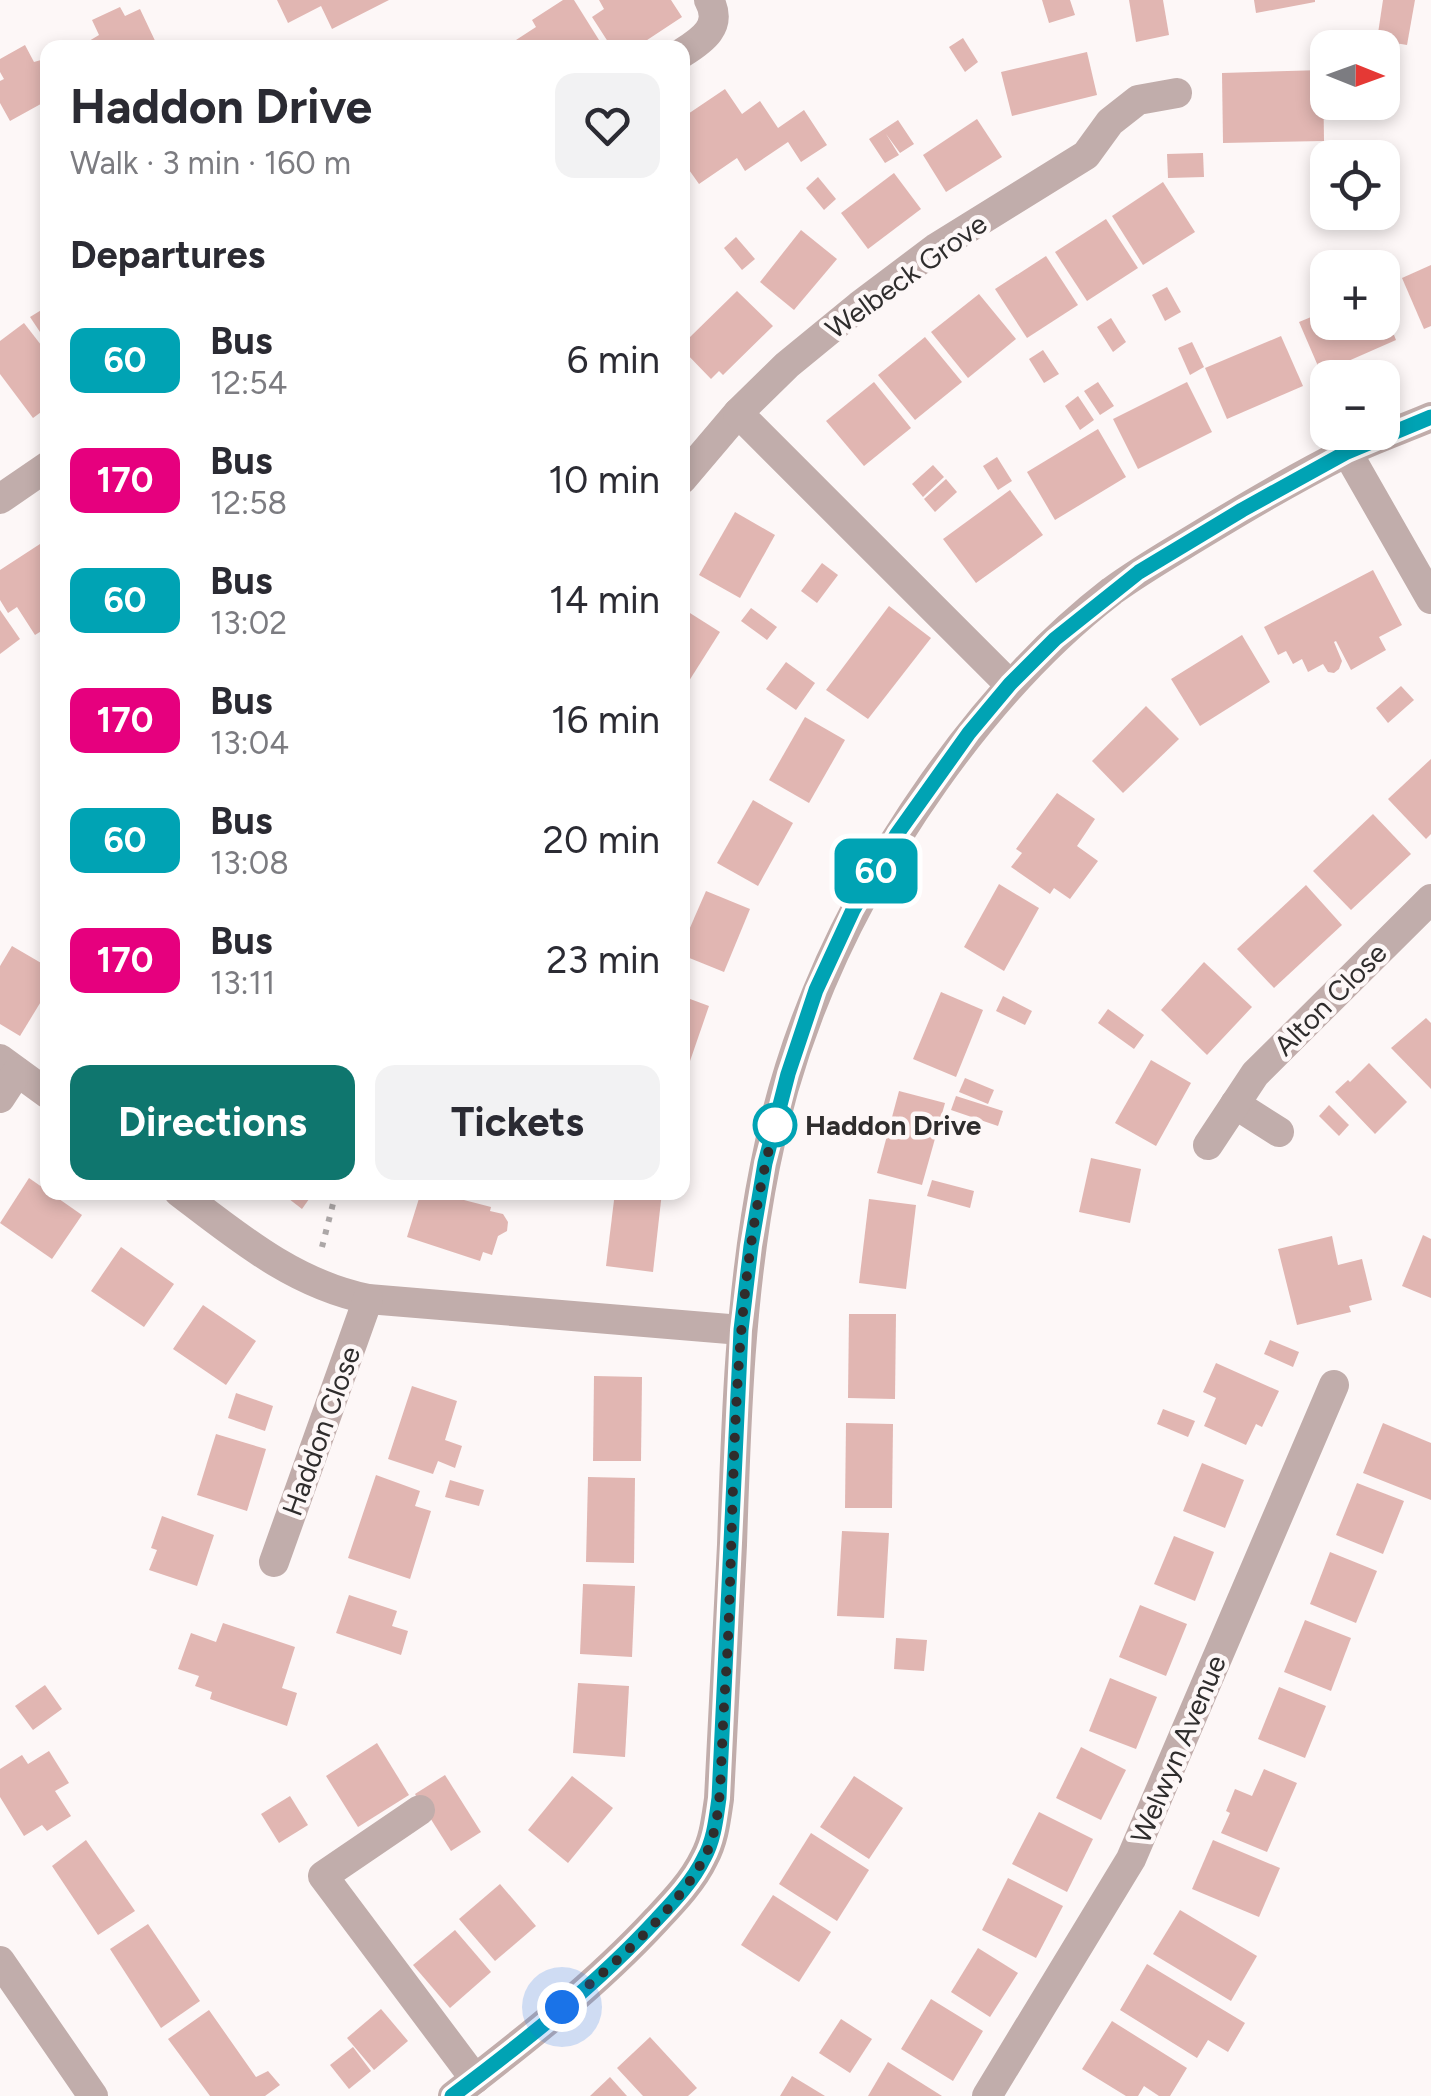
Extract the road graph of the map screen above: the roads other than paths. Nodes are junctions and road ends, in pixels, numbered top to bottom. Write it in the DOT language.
graph roads {
  1 [pos="709,0"];
  2 [pos="693,46"];
  3 [pos="1176,93"];
  4 [pos="738,414"];
  5 [pos="1431,417"];
  6 [pos="1347,452"];
  7 [pos="690,470"];
  8 [pos="40,472"];
  9 [pos="0,499"];
  10 [pos="1431,599"];
  11 [pos="1010,684"];
  12 [pos="1431,899"];
  13 [pos="9,1065"];
  14 [pos="40,1088"];
  15 [pos="0,1098"];
  16 [pos="1235,1104"];
  17 [pos="1279,1132"];
  18 [pos="1208,1145"];
  19 [pos="190,1200"];
  20 [pos="368,1299"];
  21 [pos="741,1330"];
  22 [pos="1334,1385"];
  23 [pos="274,1562"];
  24 [pos="420,1810"];
  25 [pos="0,1961"];
  26 [pos="464,2088"];
  27 [pos="94,2096"];
  28 [pos="987,2096"];
  1 -- 2 [label="street"];
  3 -- 4 [label="street, Welbeck Grove"];
  4 -- 7 [label="street, Welbeck Grove"];
  4 -- 11 [label="street"];
  5 -- 6 [label="street"];
  6 -- 10 [label="street"];
  6 -- 11 [label="street"];
  8 -- 9 [label="street"];
  11 -- 21 [label="street"];
  12 -- 16 [label="street, Alton Close"];
  13 -- 14 [label="street"];
  13 -- 15 [label="street"];
  16 -- 17 [label="street"];
  16 -- 18 [label="street, Alton Close"];
  19 -- 20 [label="street"];
  20 -- 21 [label="street"];
  20 -- 23 [label="street, Haddon Close"];
  21 -- 26 [label="street"];
  22 -- 28 [label="street, Welwyn Avenue"];
  24 -- 26 [label="street"];
  25 -- 27 [label="street"];
}
